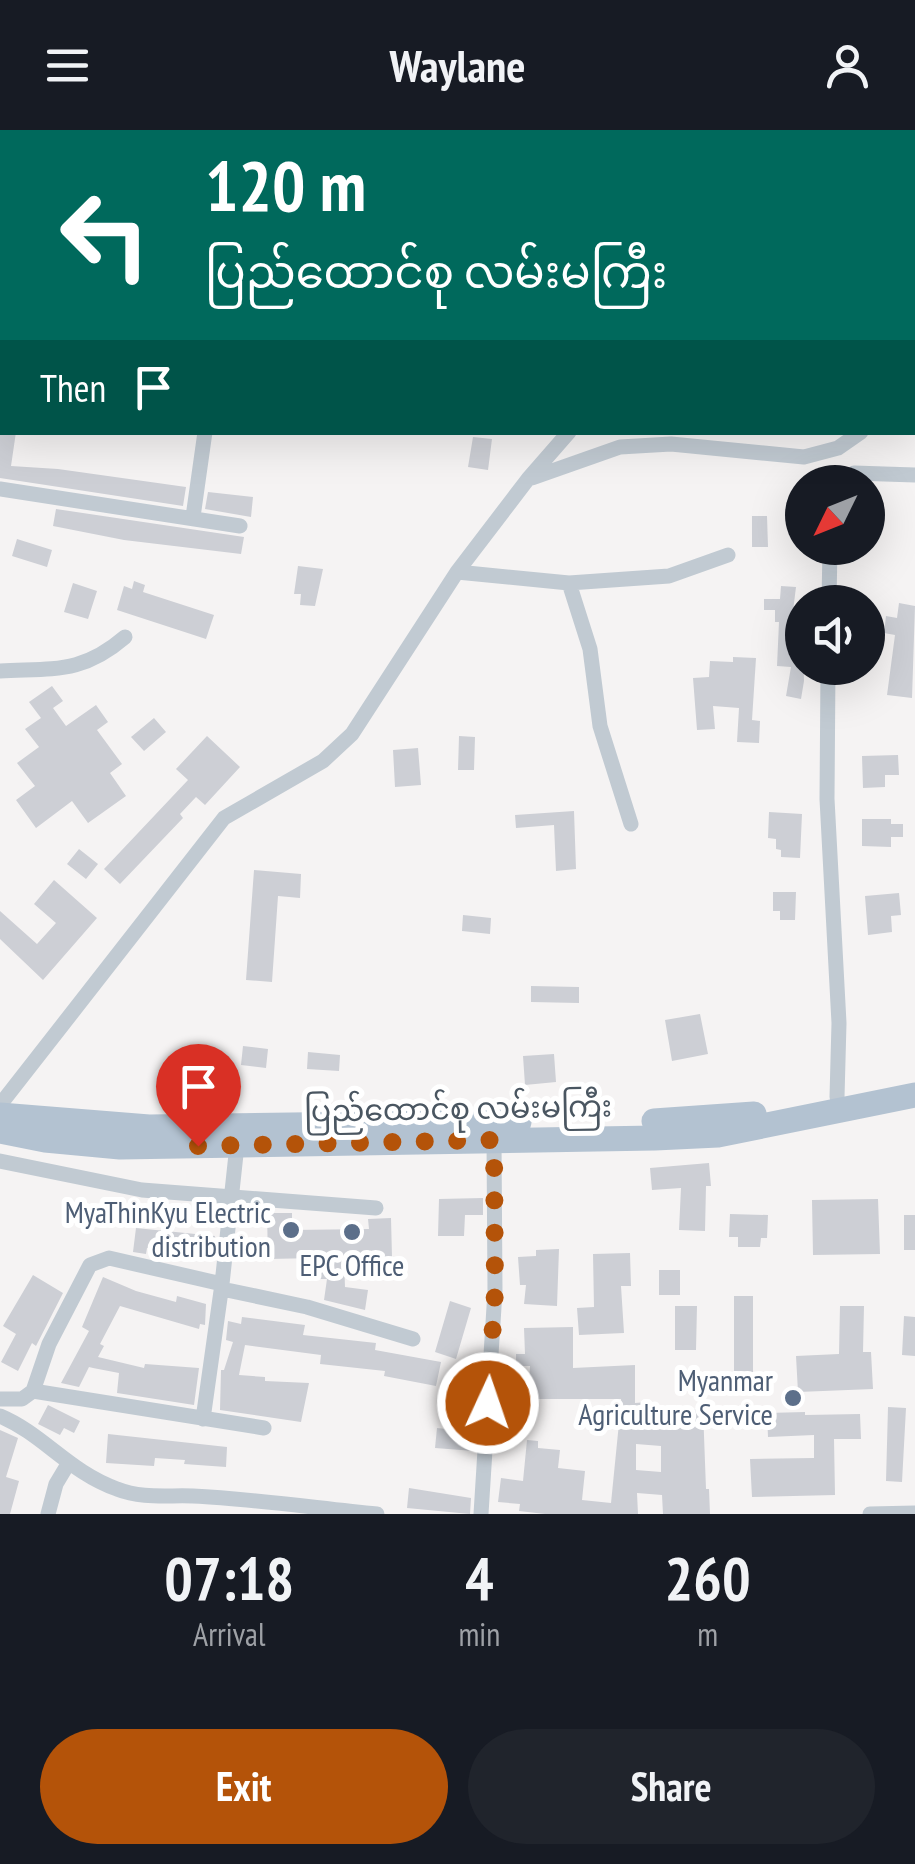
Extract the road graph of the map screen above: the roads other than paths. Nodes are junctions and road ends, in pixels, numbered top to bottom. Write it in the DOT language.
graph roads {
  1 [pos="205,435"];
  2 [pos="567,435"];
  3 [pos="857,435"];
  4 [pos="885,475"];
  5 [pos="915,476"];
  6 [pos="528,479"];
  7 [pos="0,489"];
  8 [pos="192,517"];
  9 [pos="240,526"];
  10 [pos="728,555"];
  11 [pos="457,572"];
  12 [pos="569,583"];
  13 [pos="124,637"];
  14 [pos="0,672"];
  15 [pos="828,685"];
  16 [pos="630,824"];
  17 [pos="915,1080"];
  18 [pos="915,1096"];
  19 [pos="837,1098"];
  20 [pos="0,1105"];
  21 [pos="0,1115"];
  22 [pos="0,1131"];
  23 [pos="494,1140"];
  24 [pos="237,1145"];
  25 [pos="0,1161"];
  26 [pos="232,1197"];
  27 [pos="376,1208"];
  28 [pos="222,1287"];
  29 [pos="413,1339"];
  30 [pos="33,1391"];
  31 [pos="0,1399"];
  32 [pos="0,1416"];
  33 [pos="203,1419"];
  34 [pos="264,1428"];
  35 [pos="68,1464"];
  36 [pos="870,1511"];
  37 [pos="915,1513"];
  38 [pos="48,1514"];
  39 [pos="377,1514"];
  40 [pos="482,1514"];
  1 -- 8 [label="street"];
  2 -- 6 [label="street"];
  3 -- 6 [label="street"];
  4 -- 5 [label="street"];
  6 -- 11 [label="street"];
  7 -- 8 [label="street"];
  8 -- 9 [label="street"];
  10 -- 12 [label="street"];
  11 -- 12 [label="street"];
  11 -- 20 [label="street"];
  12 -- 16 [label="street"];
  13 -- 14 [label="street"];
  15 -- 19 [label="street"];
  17 -- 19 [label="main road, ပြည်ထောင်စု လမ်းမကြီး"];
  18 -- 23 [label="main road, ပြည်ထောင်စု လမ်းမကြီး"];
  19 -- 21 [label="main road, ပြည်ထောင်စု လမ်းမကြီး"];
  22 -- 24 [label="main road, ပြည်ထောင်စု လမ်းမကြီး"];
  23 -- 24 [label="main road, ပြည်ထောင်စု လမ်းမကြီး"];
  23 -- 40 [label="street"];
  24 -- 26 [label="street"];
  25 -- 26 [label="street"];
  26 -- 27 [label="street"];
  26 -- 28 [label="street"];
  28 -- 29 [label="street"];
  28 -- 30 [label="street"];
  28 -- 33 [label="street"];
  30 -- 31 [label="street"];
  30 -- 33 [label="street"];
  32 -- 35 [label="street"];
  33 -- 34 [label="street"];
  35 -- 38 [label="street"];
  35 -- 39 [label="street"];
  36 -- 37 [label="street"];
}
